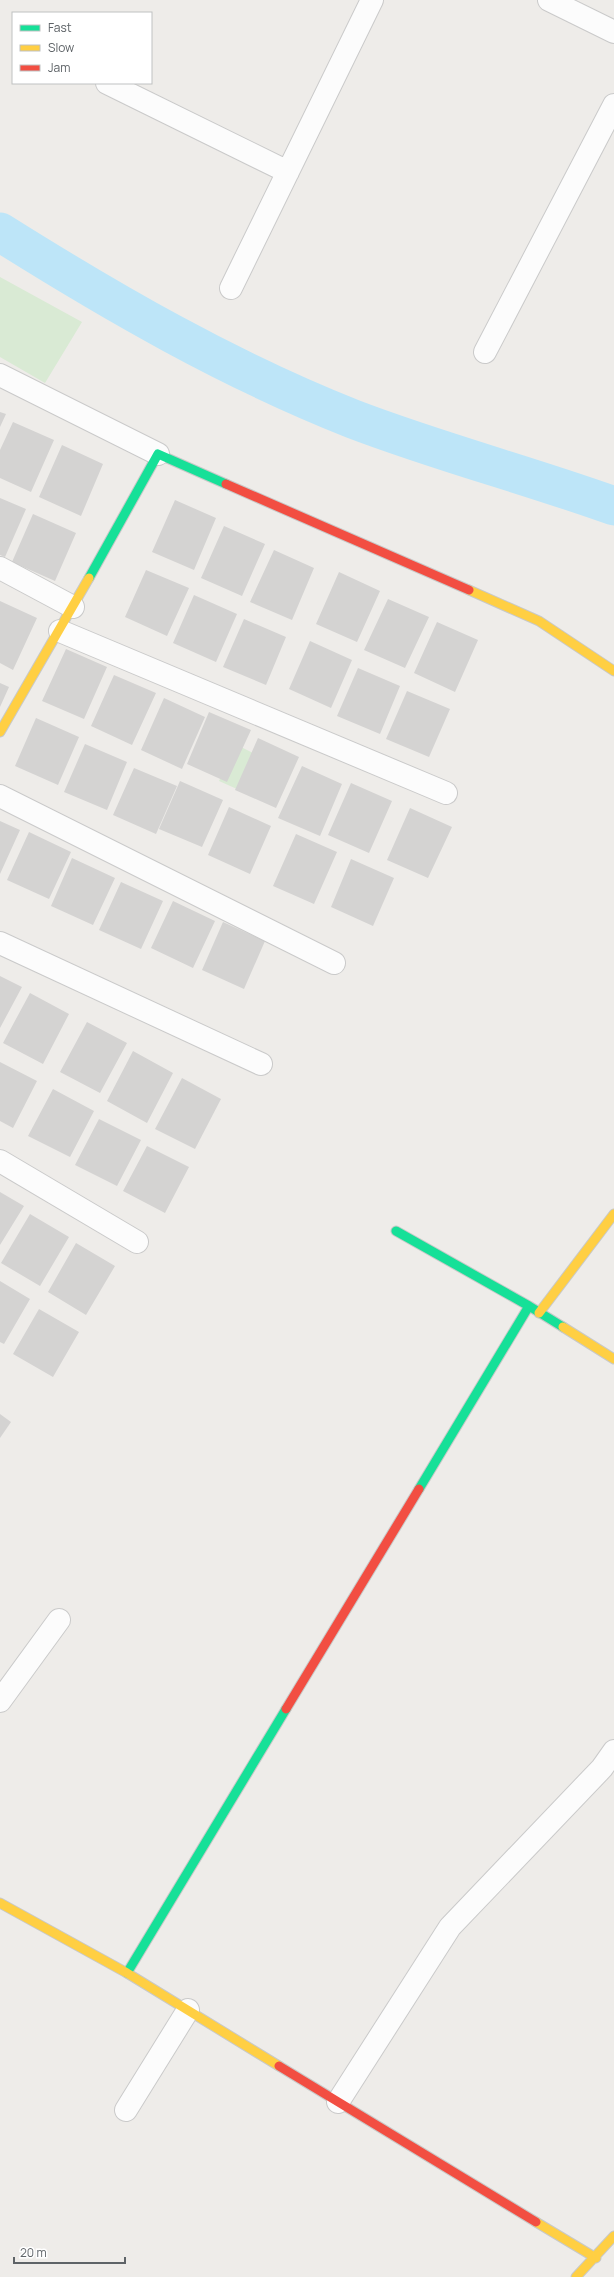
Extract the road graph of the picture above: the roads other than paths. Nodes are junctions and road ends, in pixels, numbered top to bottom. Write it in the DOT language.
graph roads {
  1 [pos="372,0"];
  2 [pos="549,0"];
  3 [pos="614,32"];
  4 [pos="109,84"];
  5 [pos="614,105"];
  6 [pos="288,172"];
  7 [pos="231,288"];
  8 [pos="485,352"];
  9 [pos="0,375"];
  10 [pos="158,454"];
  11 [pos="0,568"];
  12 [pos="73,607"];
  13 [pos="60,631"];
  14 [pos="614,671"];
  15 [pos="0,732"];
  16 [pos="446,793"];
  17 [pos="0,796"];
  18 [pos="0,943"];
  19 [pos="334,964"];
  20 [pos="261,1064"];
  21 [pos="0,1161"];
  22 [pos="614,1214"];
  23 [pos="396,1231"];
  24 [pos="137,1242"];
  25 [pos="529,1306"];
  26 [pos="540,1313"];
  27 [pos="614,1359"];
  28 [pos="59,1620"];
  29 [pos="0,1701"];
  30 [pos="614,1751"];
  31 [pos="3,1909"];
  32 [pos="127,1973"];
  33 [pos="188,2010"];
  34 [pos="338,2102"];
  35 [pos="126,2110"];
  36 [pos="614,2236"];
  37 [pos="596,2258"];
  38 [pos="576,2277"];
  1 -- 6 [label="street"];
  2 -- 3 [label="street"];
  4 -- 6 [label="street"];
  5 -- 8 [label="street"];
  6 -- 7 [label="street"];
  9 -- 10 [label="street"];
  10 -- 12 [label="main road"];
  10 -- 14 [label="main road"];
  11 -- 12 [label="street"];
  12 -- 13 [label="main road"];
  13 -- 15 [label="main road"];
  13 -- 16 [label="street"];
  17 -- 19 [label="street"];
  18 -- 20 [label="street"];
  21 -- 24 [label="street"];
  22 -- 26 [label="main road"];
  23 -- 25 [label="main road"];
  25 -- 26 [label="main road"];
  25 -- 32 [label="main road"];
  26 -- 27 [label="main road"];
  28 -- 29 [label="street"];
  30 -- 34 [label="street"];
  31 -- 32 [label="main road"];
  32 -- 33 [label="main road"];
  33 -- 34 [label="main road"];
  33 -- 35 [label="street"];
  34 -- 37 [label="main road"];
  36 -- 37 [label="main road"];
  37 -- 38 [label="main road"];
}
